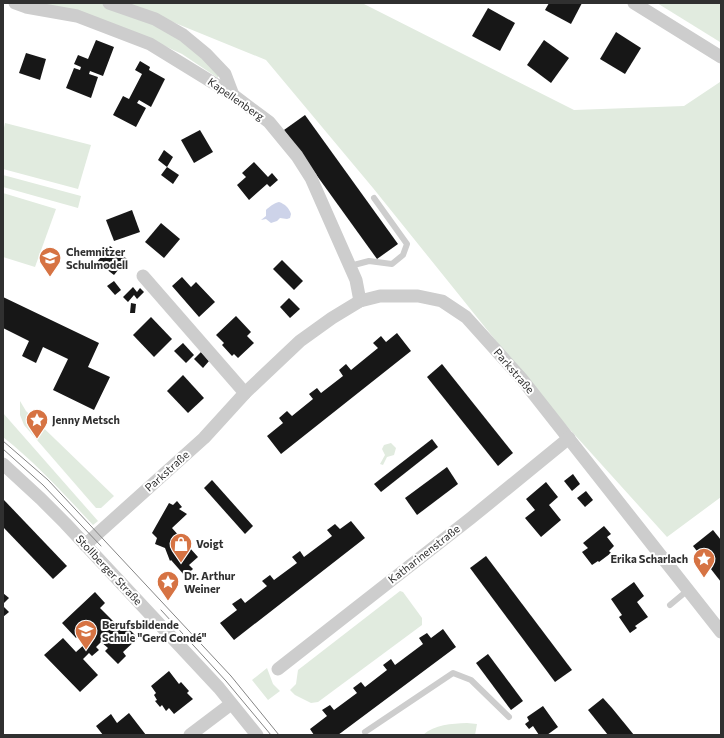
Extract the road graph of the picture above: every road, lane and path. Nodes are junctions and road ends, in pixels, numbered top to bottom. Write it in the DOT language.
graph roads {
  1 [pos="15,3"];
  2 [pos="109,3"];
  3 [pos="634,3"];
  4 [pos="721,57"];
  5 [pos="233,95"];
  6 [pos="374,198"];
  7 [pos="350,266"];
  8 [pos="142,276"];
  9 [pos="360,301"];
  10 [pos="245,393"];
  11 [pos="569,438"];
  12 [pos="3,464"];
  13 [pos="86,545"];
  14 [pos="688,590"];
  15 [pos="670,605"];
  16 [pos="721,632"];
  17 [pos="278,669"];
  18 [pos="231,704"];
  19 [pos="509,717"];
  20 [pos="365,732"];
  21 [pos="190,735"];
  22 [pos="257,735"];
  1 -- 5 [label="street, Kapellenberg"];
  2 -- 5 [label="street"];
  3 -- 4 [label="street"];
  5 -- 7 [label="street, Kapellenberg"];
  6 -- 7 [label="lane"];
  7 -- 9 [label="street, Kapellenberg"];
  8 -- 10 [label="street"];
  9 -- 10 [label="street, Parkstraße"];
  9 -- 11 [label="street, Parkstraße"];
  10 -- 13 [label="street, Parkstraße"];
  11 -- 14 [label="street, Parkstraße"];
  11 -- 17 [label="street, Katharinenstraße"];
  12 -- 13 [label="street, Stollberger Straße"];
  13 -- 18 [label="street, Stollberger Straße"];
  14 -- 15 [label="lane"];
  14 -- 16 [label="street, Parkstraße"];
  18 -- 21 [label="street"];
  18 -- 22 [label="street, Stollberger Straße"];
  19 -- 20 [label="lane"];
}
